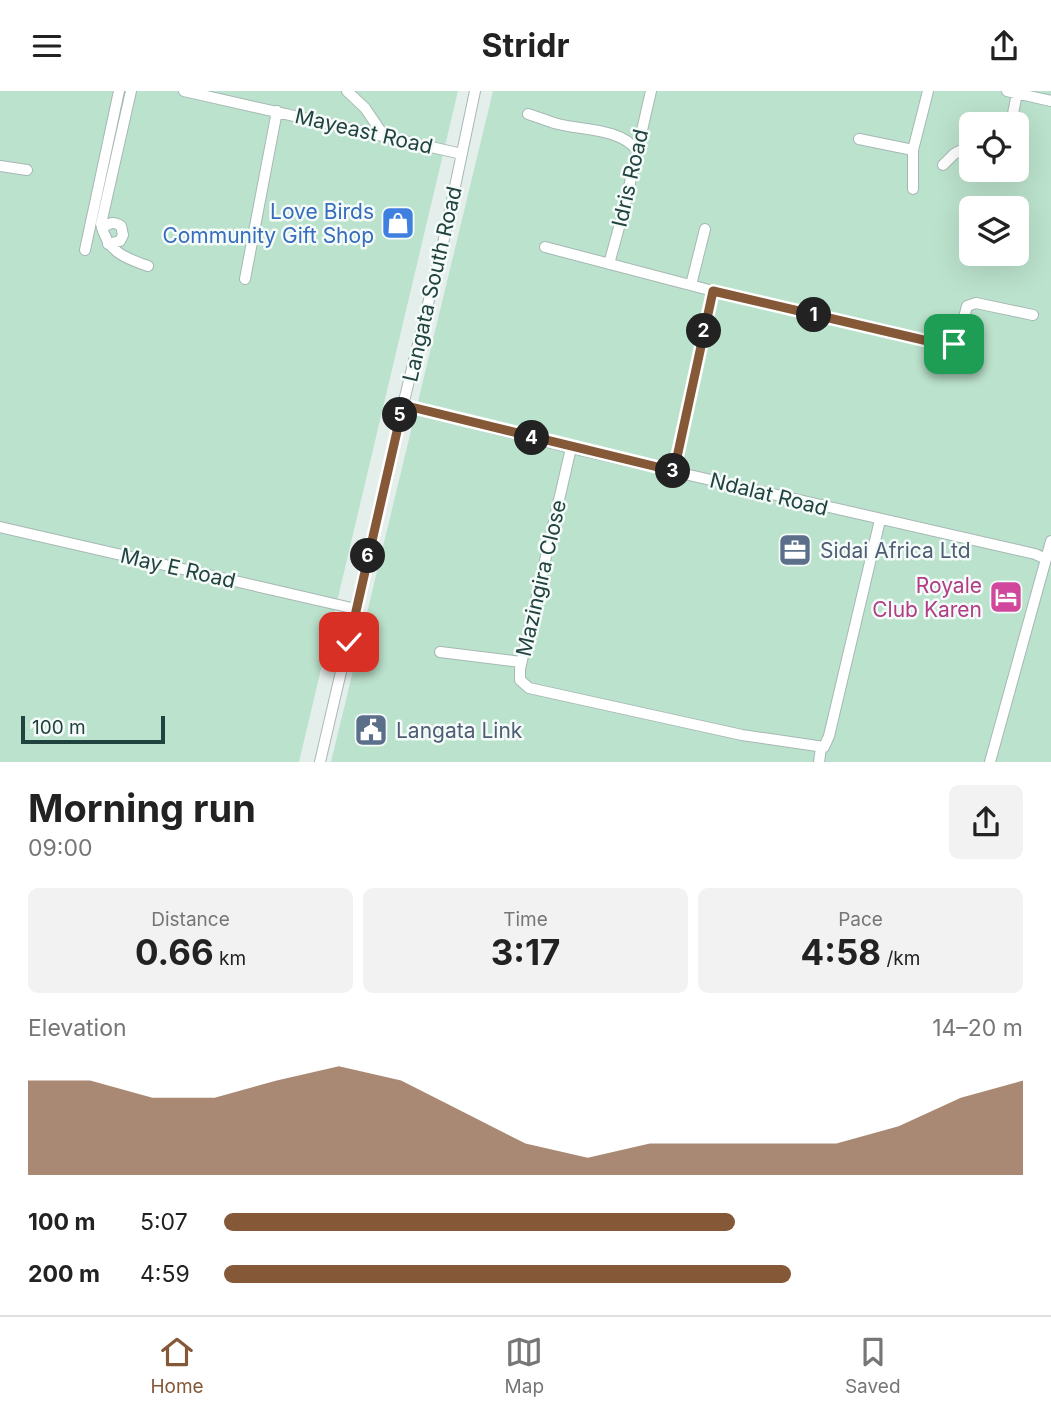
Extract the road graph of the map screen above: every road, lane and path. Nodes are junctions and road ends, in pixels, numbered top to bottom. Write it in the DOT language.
graph roads {
  1 [pos="119,91"];
  2 [pos="131,91"];
  3 [pos="184,91"];
  4 [pos="347,91"];
  5 [pos="475,91"];
  6 [pos="651,91"];
  7 [pos="928,91"];
  8 [pos="1012,92"];
  9 [pos="1051,101"];
  10 [pos="277,111"];
  11 [pos="1011,112"];
  12 [pos="528,114"];
  13 [pos="384,136"];
  14 [pos="859,139"];
  15 [pos="914,150"];
  16 [pos="637,151"];
  17 [pos="959,151"];
  18 [pos="462,154"];
  19 [pos="943,165"];
  20 [pos="0,166"];
  21 [pos="27,170"];
  22 [pos="913,189"];
  23 [pos="102,228"];
  24 [pos="705,229"];
  25 [pos="108,244"];
  26 [pos="545,247"];
  27 [pos="85,250"];
  28 [pos="609,264"];
  29 [pos="148,266"];
  30 [pos="245,279"];
  31 [pos="691,285"];
  32 [pos="713,291"];
  33 [pos="1033,315"];
  34 [pos="403,405"];
  35 [pos="571,448"];
  36 [pos="674,471"];
  37 [pos="880,520"];
  38 [pos="0,527"];
  39 [pos="1048,550"];
  40 [pos="356,609"];
  41 [pos="440,652"];
  42 [pos="522,662"];
  43 [pos="821,748"];
  44 [pos="320,762"];
  45 [pos="819,762"];
  46 [pos="990,762"];
  1 -- 27 [label="street"];
  2 -- 23 [label="street"];
  3 -- 10 [label="street, Mayeast Road"];
  4 -- 13 [label="street"];
  5 -- 18 [label="street, Langata South Road"];
  6 -- 16 [label="street, Idris Road"];
  7 -- 15 [label="street"];
  8 -- 9 [label="street"];
  8 -- 11 [label="street"];
  10 -- 13 [label="street, Mayeast Road"];
  10 -- 30 [label="street"];
  12 -- 16 [label="street"];
  13 -- 18 [label="street, Mayeast Road"];
  14 -- 15 [label="street"];
  15 -- 22 [label="street"];
  16 -- 28 [label="street, Idris Road"];
  17 -- 19 [label="street"];
  18 -- 34 [label="street, Langata South Road"];
  20 -- 21 [label="street"];
  23 -- 25 [label="street"];
  23 -- 25 [label="street"];
  24 -- 31 [label="street"];
  25 -- 29 [label="street"];
  26 -- 28 [label="street"];
  28 -- 31 [label="street"];
  31 -- 32 [label="street"];
  32 -- 33 [label="street"];
  32 -- 36 [label="street"];
  34 -- 35 [label="street, Ndalat Road"];
  34 -- 40 [label="street, Langata South Road"];
  35 -- 36 [label="street, Ndalat Road"];
  35 -- 42 [label="street, Mazingira Close"];
  36 -- 37 [label="street, Ndalat Road"];
  37 -- 39 [label="street, Ndalat Road"];
  37 -- 43 [label="street"];
  38 -- 40 [label="street, May E Road"];
  39 -- 46 [label="street"];
  40 -- 44 [label="street, Langata South Road"];
  41 -- 42 [label="street"];
  42 -- 43 [label="street, Mazingira Close"];
  43 -- 45 [label="street"];
}
